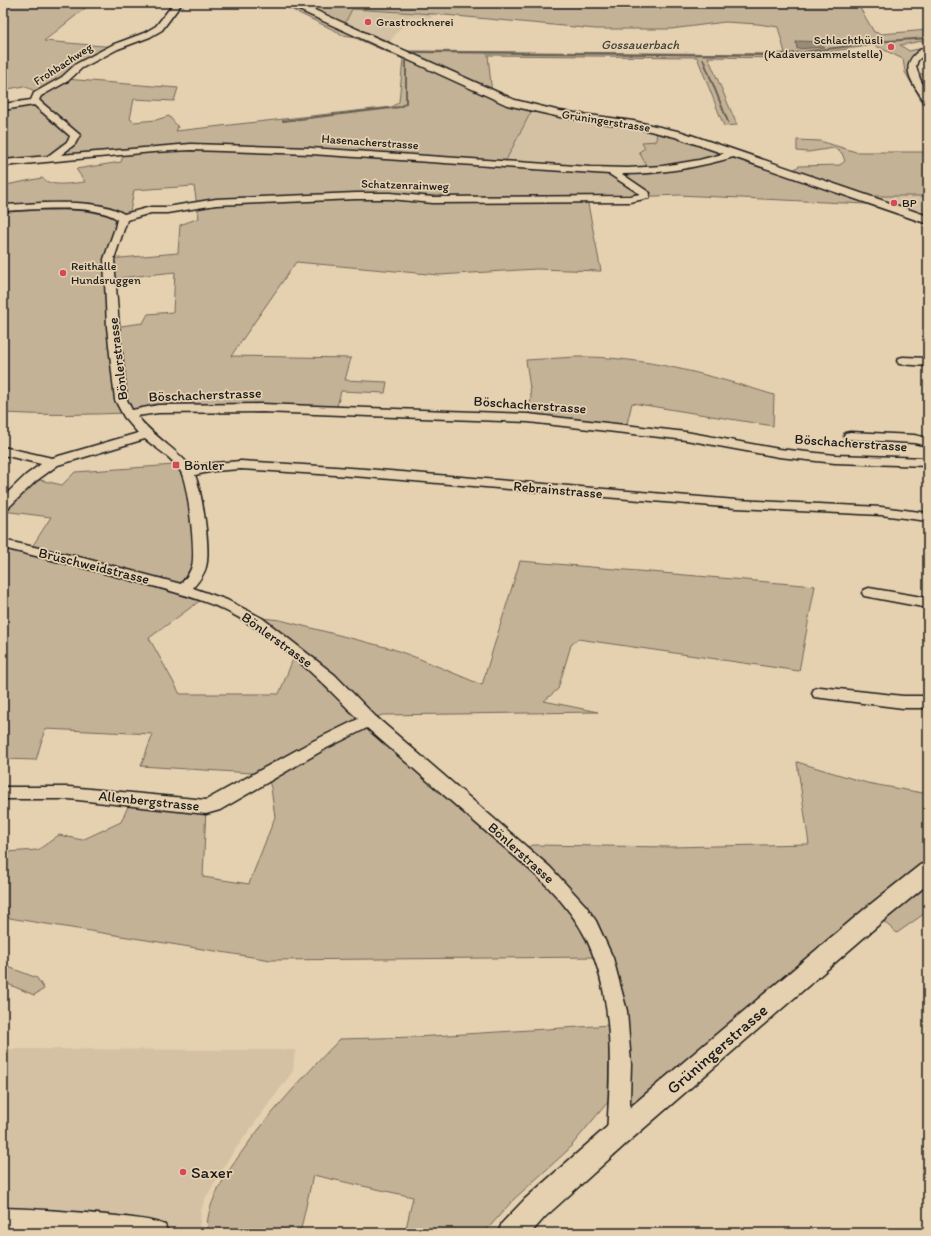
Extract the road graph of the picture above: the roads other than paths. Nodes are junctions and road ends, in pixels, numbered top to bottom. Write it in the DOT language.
graph roads {
  1 [pos="178,3"];
  2 [pos="290,3"];
  3 [pos="928,49"];
  4 [pos="928,100"];
  5 [pos="35,102"];
  6 [pos="3,107"];
  7 [pos="734,154"];
  8 [pos="51,158"];
  9 [pos="3,163"];
  10 [pos="611,172"];
  11 [pos="3,208"];
  12 [pos="122,218"];
  13 [pos="928,220"];
  14 [pos="903,361"];
  15 [pos="928,362"];
  16 [pos="128,414"];
  17 [pos="147,434"];
  18 [pos="850,436"];
  19 [pos="928,442"];
  20 [pos="3,451"];
  21 [pos="53,462"];
  22 [pos="928,462"];
  23 [pos="188,472"];
  24 [pos="3,505"];
  25 [pos="928,517"];
  26 [pos="3,544"];
  27 [pos="184,590"];
  28 [pos="869,593"];
  29 [pos="928,603"];
  30 [pos="820,693"];
  31 [pos="928,702"];
  32 [pos="369,720"];
  33 [pos="3,793"];
  34 [pos="928,870"];
  35 [pos="618,1134"];
  36 [pos="3,1219"];
  37 [pos="157,1233"];
  38 [pos="512,1233"];
  1 -- 5 [label="street, Frohbachweg"];
  2 -- 7 [label="main road, Grüningerstrasse"];
  3 -- 4 [label="street"];
  5 -- 6 [label="street"];
  5 -- 8 [label="street, Frohbachweg"];
  7 -- 10 [label="street, Hasenacherstrasse"];
  7 -- 13 [label="main road, Grüningerstrasse"];
  8 -- 9 [label="street, Hasenacherstrasse"];
  8 -- 10 [label="street, Hasenacherstrasse"];
  10 -- 12 [label="street, Schatzenrainweg"];
  11 -- 12 [label="street"];
  12 -- 16 [label="street, Bönlerstrasse"];
  14 -- 15 [label="street"];
  16 -- 17 [label="street, Bönlerstrasse"];
  16 -- 22 [label="street, Böschacherstrasse"];
  17 -- 21 [label="street"];
  17 -- 23 [label="street, Bönlerstrasse"];
  18 -- 19 [label="street"];
  20 -- 21 [label="street"];
  21 -- 24 [label="street"];
  23 -- 25 [label="street, Rebrainstrasse"];
  23 -- 27 [label="street"];
  26 -- 27 [label="street, Brüschweidstrasse"];
  27 -- 32 [label="street, Bönlerstrasse"];
  28 -- 29 [label="street"];
  30 -- 31 [label="street"];
  32 -- 33 [label="street, Allenbergstrasse"];
  32 -- 35 [label="street, Bönlerstrasse"];
  34 -- 35 [label="main road, Grüningerstrasse"];
  35 -- 38 [label="main road, Grüningerstrasse"];
  36 -- 37 [label="street"];
}
